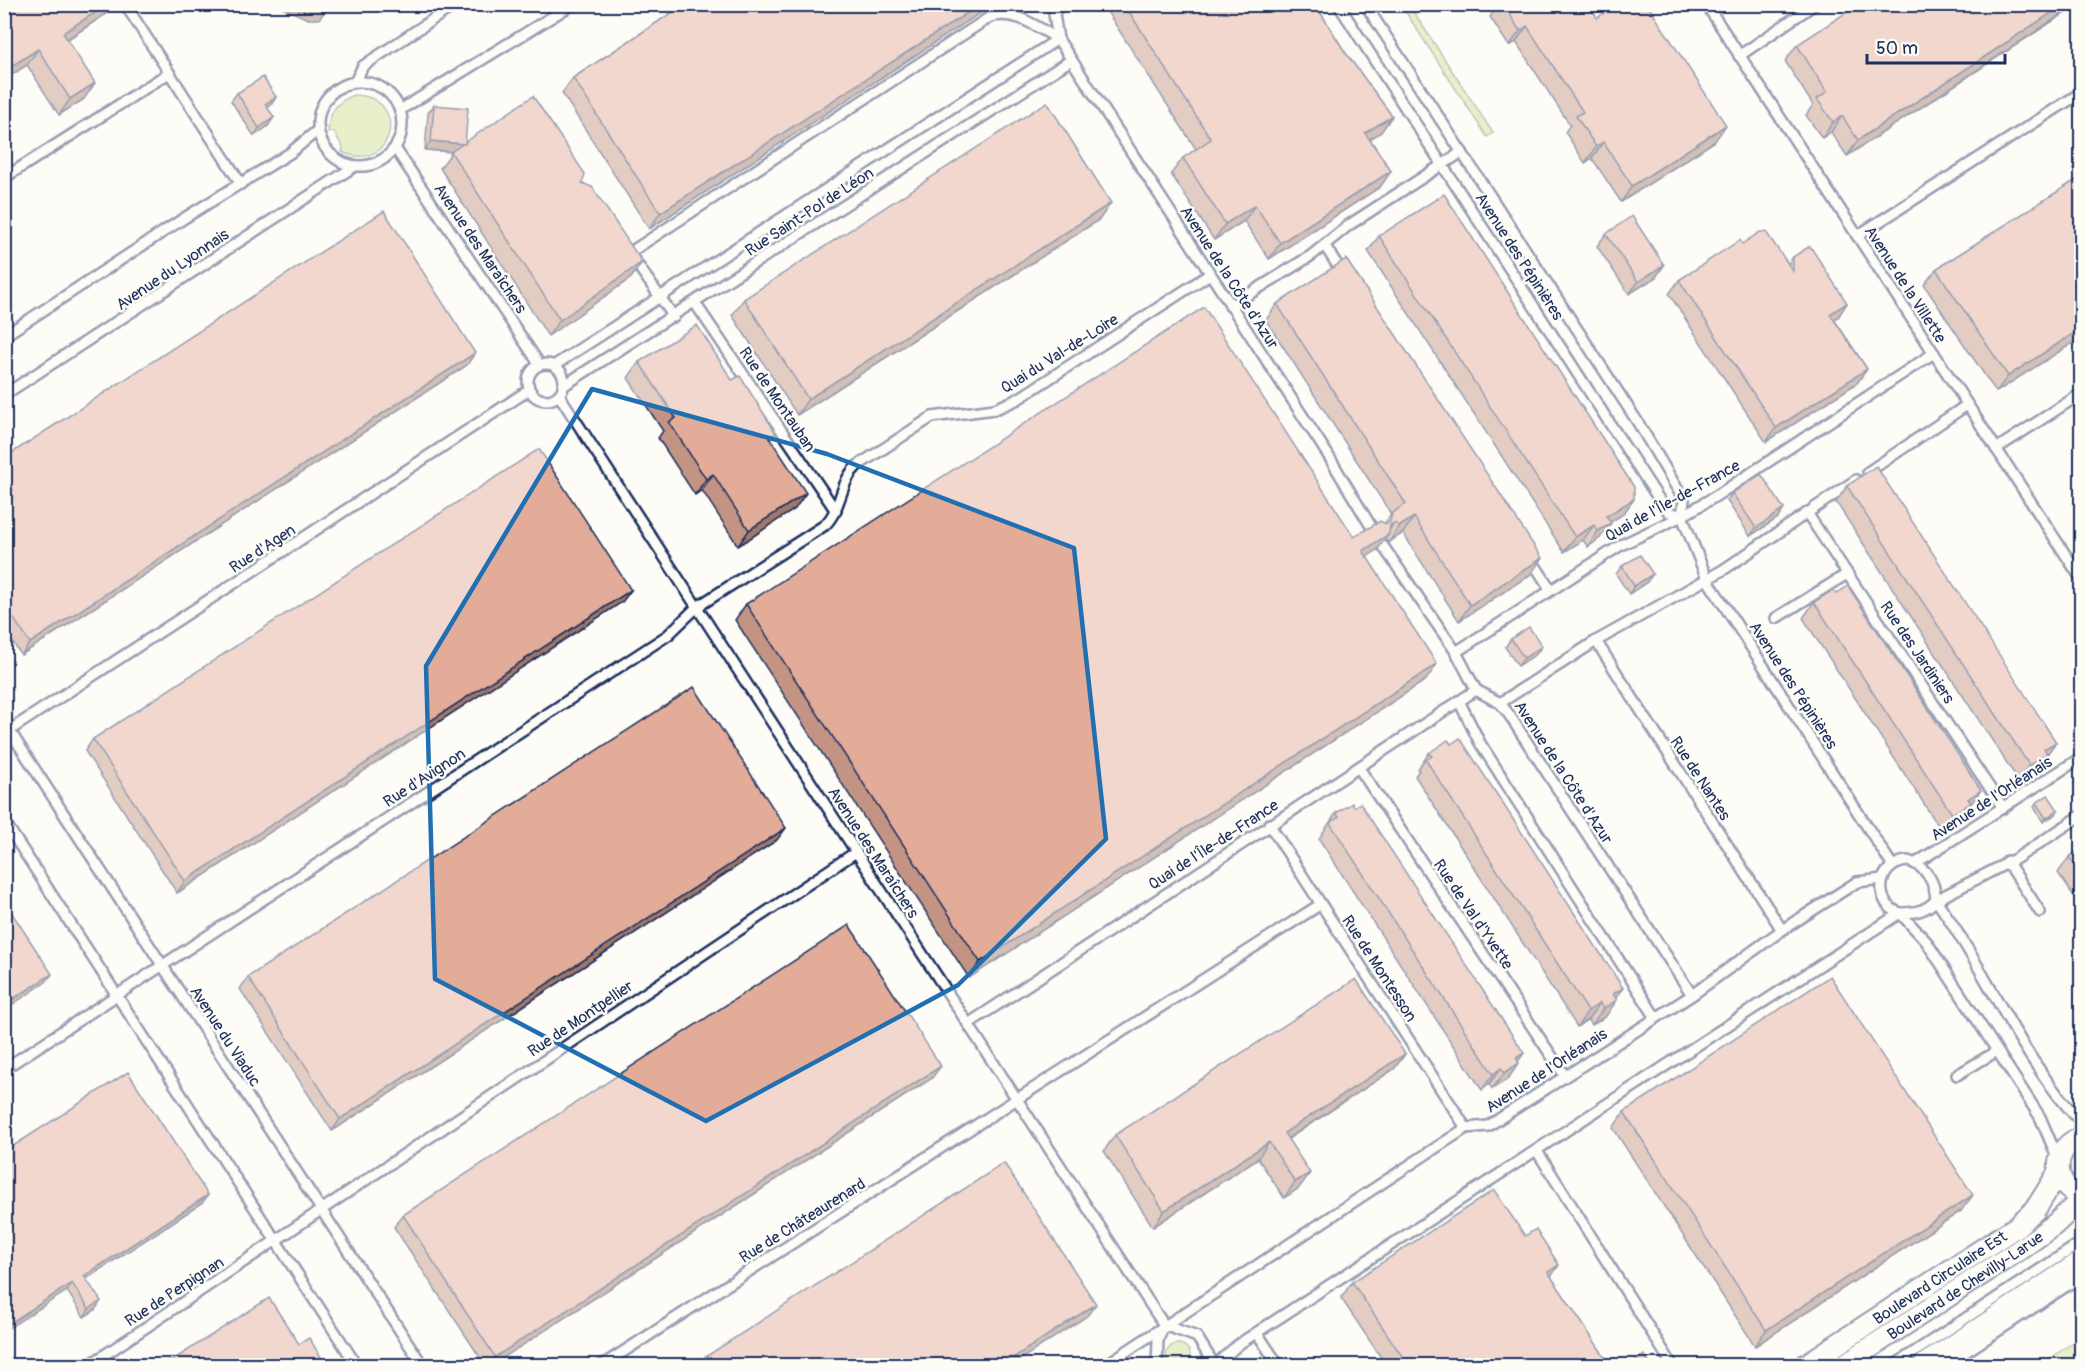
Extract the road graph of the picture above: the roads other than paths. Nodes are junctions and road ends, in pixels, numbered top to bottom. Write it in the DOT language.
graph roads {
  1 [pos="125,4"];
  2 [pos="456,4"];
  3 [pos="573,4"];
  4 [pos="1059,4"];
  5 [pos="1338,4"];
  6 [pos="1365,4"];
  7 [pos="1706,4"];
  8 [pos="1815,4"];
  9 [pos="1058,39"];
  10 [pos="1739,56"];
  11 [pos="1071,60"];
  12 [pos="169,73"];
  13 [pos="355,82"];
  14 [pos="2082,92"];
  15 [pos="400,110"];
  16 [pos="318,130"];
  17 [pos="395,148"];
  18 [pos="1462,152"];
  19 [pos="1443,164"];
  20 [pos="355,166"];
  21 [pos="4,178"];
  22 [pos="241,184"];
  23 [pos="1857,236"];
  24 [pos="623,243"];
  25 [pos="1325,246"];
  26 [pos="629,252"];
  27 [pos="1210,274"];
  28 [pos="1351,286"];
  29 [pos="660,296"];
  30 [pos="695,303"];
  31 [pos="1230,306"];
  32 [pos="674,317"];
  33 [pos="4,336"];
  34 [pos="1934,354"];
  35 [pos="540,365"];
  36 [pos="555,365"];
  37 [pos="529,390"];
  38 [pos="561,391"];
  39 [pos="2082,393"];
  40 [pos="4,395"];
  41 [pos="1967,405"];
  42 [pos="1996,449"];
  43 [pos="836,511"];
  44 [pos="1807,513"];
  45 [pos="1682,516"];
  46 [pos="1375,533"];
  47 [pos="1383,546"];
  48 [pos="1525,551"];
  49 [pos="1847,574"];
  50 [pos="1707,579"];
  51 [pos="2082,580"];
  52 [pos="1551,590"];
  53 [pos="697,607"];
  54 [pos="1776,618"];
  55 [pos="1596,641"];
  56 [pos="1456,652"];
  57 [pos="1476,690"];
  58 [pos="1459,701"];
  59 [pos="1500,704"];
  60 [pos="4,722"];
  61 [pos="8,733"];
  62 [pos="2082,757"];
  63 [pos="1359,768"];
  64 [pos="2003,808"];
  65 [pos="2082,815"];
  66 [pos="4,821"];
  67 [pos="1269,824"];
  68 [pos="856,852"];
  69 [pos="2007,861"];
  70 [pos="1916,863"];
  71 [pos="1892,865"];
  72 [pos="1883,879"];
  73 [pos="1936,900"];
  74 [pos="1321,904"];
  75 [pos="2040,912"];
  76 [pos="1900,913"];
  77 [pos="1782,930"];
  78 [pos="162,966"];
  79 [pos="1692,995"];
  80 [pos="117,996"];
  81 [pos="1656,1018"];
  82 [pos="968,1024"];
  83 [pos="1997,1051"];
  84 [pos="4,1069"];
  85 [pos="1957,1075"];
  86 [pos="1565,1076"];
  87 [pos="1019,1100"];
  88 [pos="2082,1123"];
  89 [pos="1466,1128"];
  90 [pos="2082,1138"];
  91 [pos="1537,1150"];
  92 [pos="2058,1167"];
  93 [pos="2082,1197"];
  94 [pos="321,1208"];
  95 [pos="276,1241"];
  96 [pos="2082,1242"];
  97 [pos="2082,1264"];
  98 [pos="1164,1324"];
  99 [pos="1257,1333"];
  100 [pos="88,1365"];
  101 [pos="357,1365"];
  102 [pos="423,1365"];
  103 [pos="601,1365"];
  104 [pos="1104,1365"];
  105 [pos="1157,1365"];
  106 [pos="1214,1365"];
  107 [pos="1279,1365"];
  108 [pos="1673,1365"];
  109 [pos="1804,1365"];
  110 [pos="1842,1365"];
  111 [pos="1893,1365"];
  112 [pos="1928,1365"];
  1 -- 12 [label="lane"];
  2 -- 13 [label="lane"];
  3 -- 15 [label="lane"];
  4 -- 9 [label="lane"];
  5 -- 19 [label="lane, Avenue des Pépinières"];
  6 -- 18 [label="lane, Avenue des Pépinières"];
  7 -- 10 [label="lane, Avenue de la Villette"];
  8 -- 10 [label="lane"];
  9 -- 11 [label="lane, Avenue de la Côte d'Azur"];
  9 -- 26 [label="lane"];
  9 -- 29 [label="lane, Rue Saint-Pol de Léon"];
  10 -- 23 [label="lane, Avenue de la Villette"];
  11 -- 27 [label="lane, Avenue de la Côte d'Azur"];
  11 -- 30 [label="lane, Rue Saint-Pol de Léon"];
  12 -- 21 [label="lane"];
  12 -- 22 [label="lane"];
  13 -- 15 [label="lane"];
  13 -- 16 [label="lane"];
  14 -- 23 [label="lane"];
  15 -- 17 [label="lane"];
  16 -- 20 [label="lane"];
  16 -- 22 [label="lane, Avenue du Lyonnais"];
  17 -- 20 [label="lane"];
  17 -- 35 [label="lane, Avenue des Maraîchers"];
  18 -- 19 [label="lane"];
  18 -- 45 [label="lane, Avenue des Pépinières"];
  19 -- 25 [label="lane"];
  19 -- 45 [label="lane, Avenue des Pépinières"];
  20 -- 40 [label="lane, Avenue du Lyonnais"];
  22 -- 33 [label="lane, Avenue du Lyonnais"];
  23 -- 34 [label="lane, Avenue de la Villette"];
  24 -- 26 [label="lane"];
  25 -- 28 [label="lane"];
  25 -- 31 [label="lane"];
  26 -- 29 [label="lane"];
  27 -- 31 [label="lane, Avenue de la Côte d'Azur"];
  27 -- 43 [label="lane, Quai du Val-de-Loire"];
  29 -- 32 [label="lane"];
  29 -- 36 [label="lane, Rue Saint-Pol de Léon"];
  30 -- 32 [label="lane, Rue Saint-Pol de Léon"];
  30 -- 43 [label="lane, Rue de Montauban"];
  31 -- 46 [label="lane, Avenue de la Côte d'Azur"];
  32 -- 38 [label="lane, Rue Saint-Pol de Léon"];
  34 -- 41 [label="lane, Avenue de la Villette"];
  34 -- 45 [label="lane, Quai de l'Île-de-France"];
  35 -- 36 [label="lane"];
  35 -- 37 [label="lane"];
  36 -- 38 [label="lane"];
  37 -- 38 [label="lane"];
  37 -- 61 [label="lane, Rue d'Agen"];
  38 -- 53 [label="lane, Avenue des Maraîchers"];
  39 -- 42 [label="lane"];
  41 -- 42 [label="lane, Avenue de la Villette"];
  41 -- 44 [label="lane"];
  42 -- 51 [label="lane, Avenue de la Villette"];
  43 -- 53 [label="lane, Quai du Val-de-Loire"];
  44 -- 49 [label="lane, Rue des Jardiniers"];
  44 -- 50 [label="lane"];
  45 -- 50 [label="lane, Avenue des Pépinières"];
  45 -- 52 [label="lane, Quai de l'Île-de-France"];
  47 -- 56 [label="lane"];
  48 -- 52 [label="lane"];
  49 -- 54 [label="lane"];
  49 -- 64 [label="lane, Rue des Jardiniers"];
  50 -- 55 [label="lane"];
  50 -- 71 [label="lane, Avenue des Pépinières"];
  52 -- 56 [label="lane, Quai de l'Île-de-France"];
  53 -- 68 [label="lane, Avenue des Maraîchers"];
  53 -- 78 [label="lane, Rue d'Avignon"];
  55 -- 59 [label="lane"];
  55 -- 77 [label="lane, Rue de Nantes"];
  56 -- 57 [label="lane"];
  57 -- 58 [label="lane, Quai de l'Île-de-France"];
  57 -- 59 [label="lane, Avenue de la Côte d'Azur"];
  58 -- 63 [label="lane, Quai de l'Île-de-France"];
  58 -- 81 [label="lane"];
  59 -- 79 [label="lane, Avenue de la Côte d'Azur"];
  60 -- 61 [label="lane, Avenue du Viaduc"];
  61 -- 78 [label="lane, Avenue du Viaduc"];
  62 -- 64 [label="lane, Avenue de l'Orléanais"];
  63 -- 67 [label="lane, Quai de l'Île-de-France"];
  63 -- 86 [label="lane, Rue de Val d'Yvette"];
  64 -- 70 [label="lane, Avenue de l'Orléanais"];
  65 -- 69 [label="lane"];
  66 -- 80 [label="lane"];
  67 -- 74 [label="lane, Rue de Montesson"];
  67 -- 82 [label="lane, Quai de l'Île-de-France"];
  68 -- 82 [label="lane, Avenue des Maraîchers"];
  68 -- 94 [label="lane, Rue de Montpellier"];
  69 -- 73 [label="lane"];
  69 -- 75 [label="lane"];
  70 -- 71 [label="lane"];
  70 -- 73 [label="lane"];
  71 -- 72 [label="lane"];
  72 -- 76 [label="lane"];
  72 -- 77 [label="lane, Avenue de l'Orléanais"];
  73 -- 76 [label="lane"];
  73 -- 88 [label="lane"];
  74 -- 87 [label="lane, Rue de Châteaurenard"];
  74 -- 89 [label="lane, Rue de Montesson"];
  76 -- 83 [label="lane"];
  76 -- 91 [label="lane"];
  77 -- 79 [label="lane, Avenue de l'Orléanais"];
  78 -- 80 [label="lane, Rue d'Avignon"];
  78 -- 94 [label="lane, Avenue du Viaduc"];
  79 -- 81 [label="lane, Avenue de l'Orléanais"];
  80 -- 84 [label="lane, Rue d'Avignon"];
  80 -- 95 [label="lane"];
  81 -- 86 [label="lane, Avenue de l'Orléanais"];
  82 -- 87 [label="lane, Avenue des Maraîchers"];
  83 -- 85 [label="lane"];
  83 -- 92 [label="lane"];
  86 -- 89 [label="lane, Avenue de l'Orléanais"];
  87 -- 98 [label="lane, Avenue des Maraîchers"];
  87 -- 103 [label="lane, Rue de Châteaurenard"];
  89 -- 98 [label="lane, Avenue de l'Orléanais"];
  90 -- 92 [label="street, Boulevard Circulaire Est"];
  91 -- 99 [label="lane"];
  91 -- 108 [label="lane"];
  92 -- 93 [label="street"];
  92 -- 109 [label="street, Boulevard Circulaire Est"];
  93 -- 110 [label="street, Boulevard de Chevilly-Larue"];
  94 -- 95 [label="lane, Rue de Montpellier"];
  94 -- 102 [label="lane, Avenue du Viaduc"];
  95 -- 100 [label="lane, Rue de Perpignan"];
  95 -- 101 [label="lane"];
  96 -- 111 [label="lane"];
  97 -- 112 [label="main road"];
  98 -- 104 [label="lane, Avenue de l'Orléanais"];
  98 -- 105 [label="lane"];
  98 -- 106 [label="lane"];
  99 -- 106 [label="lane"];
  99 -- 107 [label="lane"];
}
